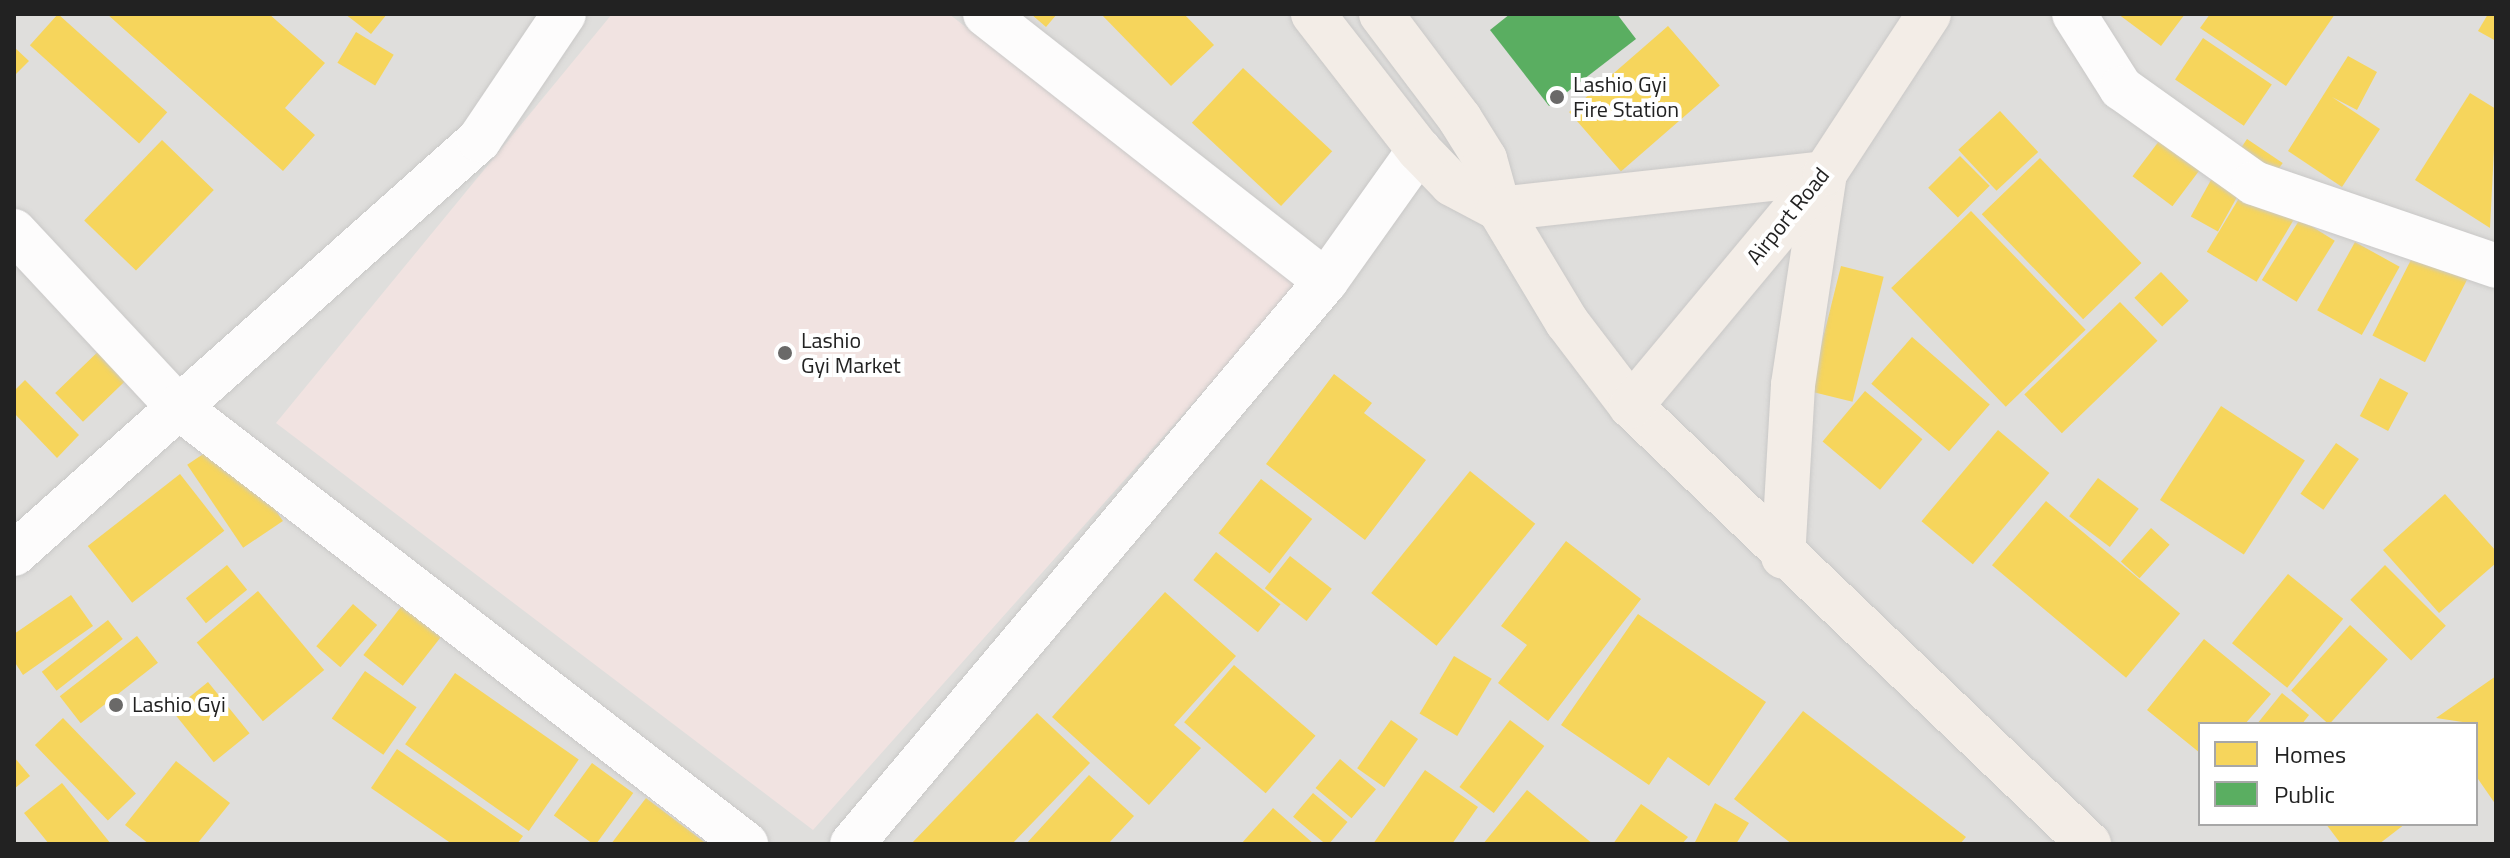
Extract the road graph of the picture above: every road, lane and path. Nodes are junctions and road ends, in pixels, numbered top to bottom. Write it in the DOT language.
graph roads {
  1 [pos="564,14"];
  2 [pos="985,14"];
  3 [pos="1313,14"];
  4 [pos="1381,14"];
  5 [pos="1929,14"];
  6 [pos="2074,14"];
  7 [pos="1419,150"];
  8 [pos="1825,173"];
  9 [pos="1499,209"];
  10 [pos="14,231"];
  11 [pos="2496,266"];
  12 [pos="1326,281"];
  13 [pos="1631,406"];
  14 [pos="178,407"];
  15 [pos="14,554"];
  16 [pos="1783,557"];
  17 [pos="856,843"];
  18 [pos="746,844"];
  19 [pos="2089,844"];
  1 -- 14 [label="street"];
  2 -- 12 [label="street"];
  3 -- 7 [label="main road"];
  4 -- 9 [label="main road"];
  5 -- 8 [label="main road, Airport Road"];
  6 -- 11 [label="street"];
  7 -- 9 [label="main road"];
  7 -- 12 [label="street"];
  8 -- 9 [label="main road"];
  8 -- 13 [label="main road, Airport Road"];
  8 -- 16 [label="main road"];
  9 -- 13 [label="main road"];
  10 -- 14 [label="street"];
  12 -- 17 [label="street"];
  13 -- 16 [label="main road"];
  14 -- 15 [label="street"];
  14 -- 18 [label="street"];
  16 -- 19 [label="main road"];
}
